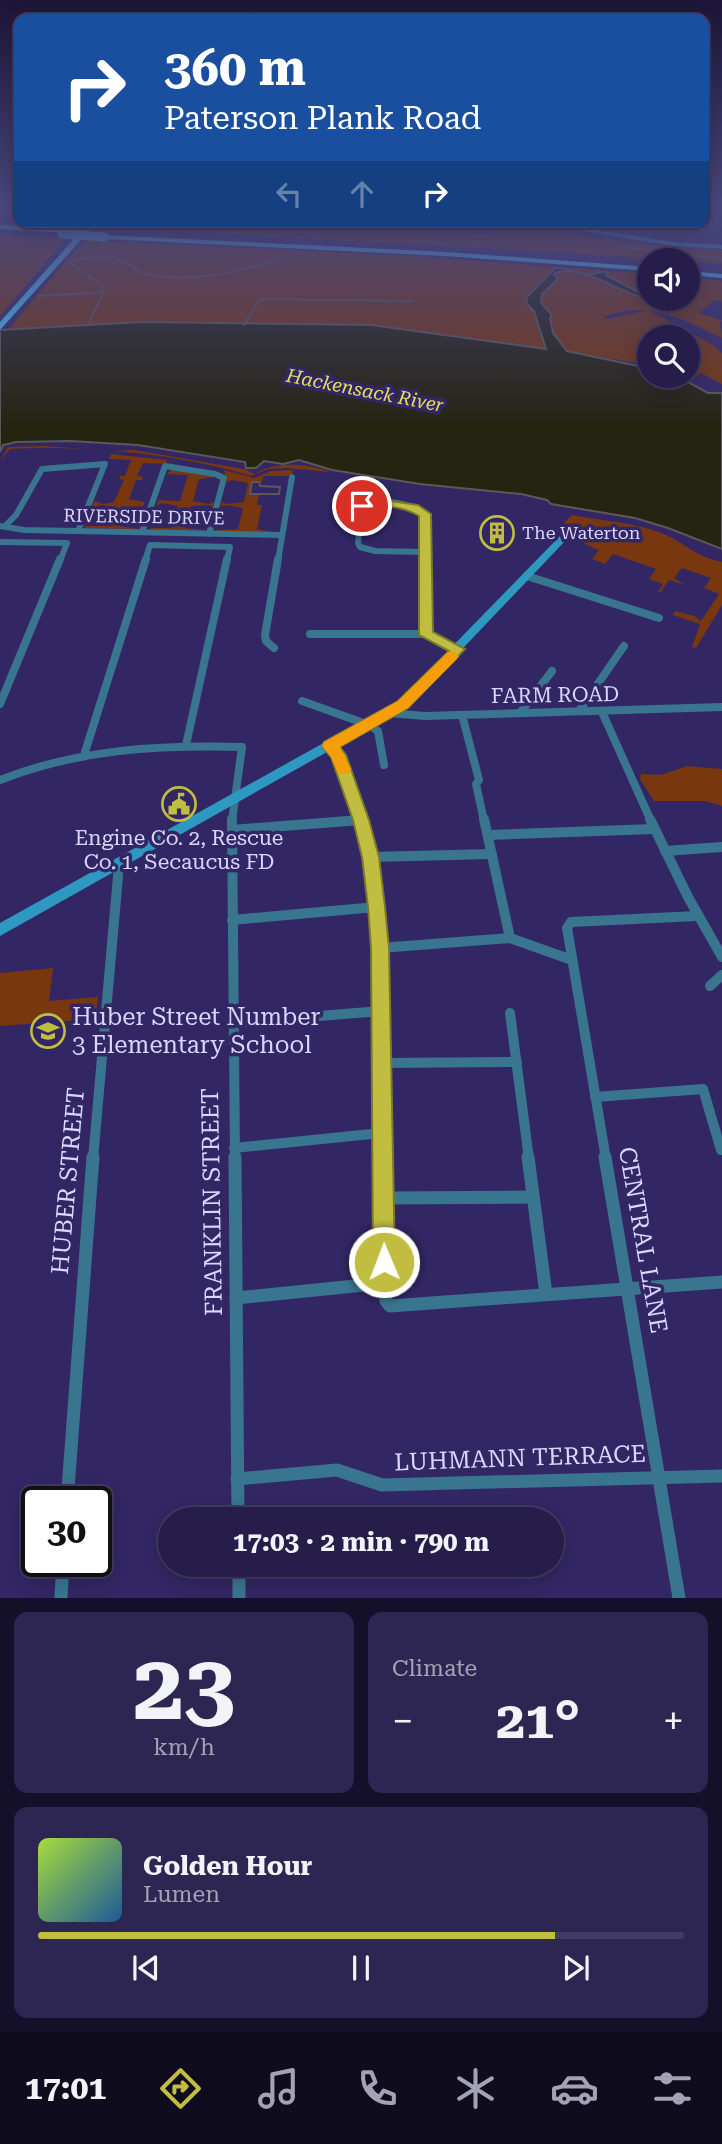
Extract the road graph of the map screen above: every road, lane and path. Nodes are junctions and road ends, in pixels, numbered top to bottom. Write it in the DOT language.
graph roads {
  1 [pos="41,281"];
  2 [pos="0,327"];
  3 [pos="292,477"];
  4 [pos="0,519"];
  5 [pos="2,526"];
  6 [pos="78,531"];
  7 [pos="142,533"];
  8 [pos="209,534"];
  9 [pos="282,535"];
  10 [pos="564,538"];
  11 [pos="0,542"];
  12 [pos="425,552"];
  13 [pos="527,576"];
  14 [pos="659,618"];
  15 [pos="310,634"];
  16 [pos="426,635"];
  17 [pos="624,646"];
  18 [pos="274,648"];
  19 [pos="458,649"];
  20 [pos="552,671"];
  21 [pos="302,701"];
  22 [pos="0,704"];
  23 [pos="722,707"];
  24 [pos="579,711"];
  25 [pos="602,712"];
  26 [pos="389,713"];
  27 [pos="520,713"];
  28 [pos="462,715"];
  29 [pos="369,725"];
  30 [pos="186,745"];
  31 [pos="329,746"];
  32 [pos="85,752"];
  33 [pos="384,765"];
  34 [pos="0,780"];
  35 [pos="233,800"];
  36 [pos="361,820"];
  37 [pos="654,829"];
  38 [pos="232,830"];
  39 [pos="488,835"];
  40 [pos="722,847"];
  41 [pos="665,851"];
  42 [pos="492,854"];
  43 [pos="371,857"];
  44 [pos="119,865"];
  45 [pos="376,907"];
  46 [pos="697,916"];
  47 [pos="232,920"];
  48 [pos="0,930"];
  49 [pos="510,938"];
  50 [pos="380,948"];
  51 [pos="722,957"];
  52 [pos="572,960"];
  53 [pos="722,975"];
  54 [pos="710,986"];
  55 [pos="381,1011"];
  56 [pos="510,1013"];
  57 [pos="233,1023"];
  58 [pos="517,1062"];
  59 [pos="382,1063"];
  60 [pos="595,1097"];
  61 [pos="382,1133"];
  62 [pos="234,1148"];
  63 [pos="721,1150"];
  64 [pos="533,1196"];
  65 [pos="383,1198"];
  66 [pos="722,1282"];
  67 [pos="384,1283"];
  68 [pos="628,1288"];
  69 [pos="546,1294"];
  70 [pos="236,1298"];
  71 [pos="660,1476"];
  72 [pos="722,1476"];
  73 [pos="237,1479"];
  74 [pos="68,1486"];
  75 [pos="238,1507"];
  76 [pos="62,1577"];
  77 [pos="239,1577"];
  78 [pos="61,1598"];
  79 [pos="239,1598"];
  80 [pos="679,1598"];
  1 -- 2 [label="highway"];
  3 -- 9 [label="street"];
  4 -- 5 [label="street"];
  5 -- 6 [label="street, RIVERSIDE DRIVE"];
  5 -- 6 [label="street"];
  6 -- 7 [label="street, RIVERSIDE DRIVE"];
  7 -- 8 [label="street, RIVERSIDE DRIVE"];
  7 -- 8 [label="street"];
  8 -- 9 [label="street, RIVERSIDE DRIVE"];
  9 -- 18 [label="street"];
  10 -- 13 [label="street"];
  11 -- 22 [label="street"];
  12 -- 12 [label="street"];
  12 -- 16 [label="street"];
  13 -- 14 [label="street"];
  13 -- 19 [label="street"];
  15 -- 16 [label="street"];
  16 -- 19 [label="street"];
  17 -- 24 [label="street"];
  19 -- 26 [label="street"];
  20 -- 27 [label="street"];
  21 -- 29 [label="street"];
  23 -- 25 [label="street, FARM ROAD"];
  24 -- 25 [label="street, FARM ROAD"];
  24 -- 27 [label="street, FARM ROAD"];
  25 -- 37 [label="street"];
  26 -- 28 [label="street, FARM ROAD"];
  26 -- 29 [label="street"];
  27 -- 28 [label="street, FARM ROAD"];
  28 -- 39 [label="street"];
  29 -- 31 [label="street"];
  29 -- 33 [label="street"];
  30 -- 32 [label="street"];
  30 -- 32 [label="street"];
  30 -- 35 [label="street, FRANKLIN STREET"];
  31 -- 35 [label="street"];
  31 -- 36 [label="street"];
  32 -- 34 [label="street"];
  35 -- 38 [label="street, FRANKLIN STREET"];
  35 -- 44 [label="street"];
  36 -- 38 [label="street"];
  36 -- 43 [label="street"];
  37 -- 39 [label="street"];
  37 -- 41 [label="street"];
  38 -- 47 [label="street, FRANKLIN STREET"];
  39 -- 42 [label="street"];
  40 -- 41 [label="street"];
  41 -- 46 [label="street"];
  42 -- 43 [label="street"];
  42 -- 49 [label="street"];
  43 -- 45 [label="street"];
  44 -- 48 [label="street"];
  44 -- 74 [label="street, HUBER STREET"];
  45 -- 47 [label="street"];
  45 -- 50 [label="street"];
  46 -- 51 [label="street"];
  46 -- 52 [label="street, CENTRAL LANE"];
  47 -- 57 [label="street, FRANKLIN STREET"];
  49 -- 50 [label="street"];
  49 -- 52 [label="street"];
  50 -- 55 [label="street"];
  52 -- 60 [label="street, CENTRAL LANE"];
  53 -- 54 [label="street"];
  55 -- 57 [label="street"];
  55 -- 59 [label="street"];
  56 -- 58 [label="street"];
  57 -- 62 [label="street, FRANKLIN STREET"];
  58 -- 59 [label="street"];
  58 -- 64 [label="street"];
  59 -- 61 [label="street"];
  60 -- 63 [label="street"];
  60 -- 68 [label="street, CENTRAL LANE"];
  61 -- 62 [label="street"];
  61 -- 65 [label="street"];
  62 -- 70 [label="street, FRANKLIN STREET"];
  64 -- 65 [label="street"];
  64 -- 69 [label="street"];
  65 -- 67 [label="street"];
  66 -- 68 [label="street"];
  67 -- 69 [label="street"];
  67 -- 70 [label="street"];
  68 -- 69 [label="street"];
  68 -- 71 [label="street, CENTRAL LANE"];
  70 -- 73 [label="street, FRANKLIN STREET"];
  71 -- 72 [label="street, LUHMANN TERRACE"];
  71 -- 73 [label="street, LUHMANN TERRACE"];
  71 -- 80 [label="street, CENTRAL LANE"];
  73 -- 75 [label="street, FRANKLIN STREET"];
  76 -- 78 [label="street"];
  77 -- 79 [label="street"];
}
